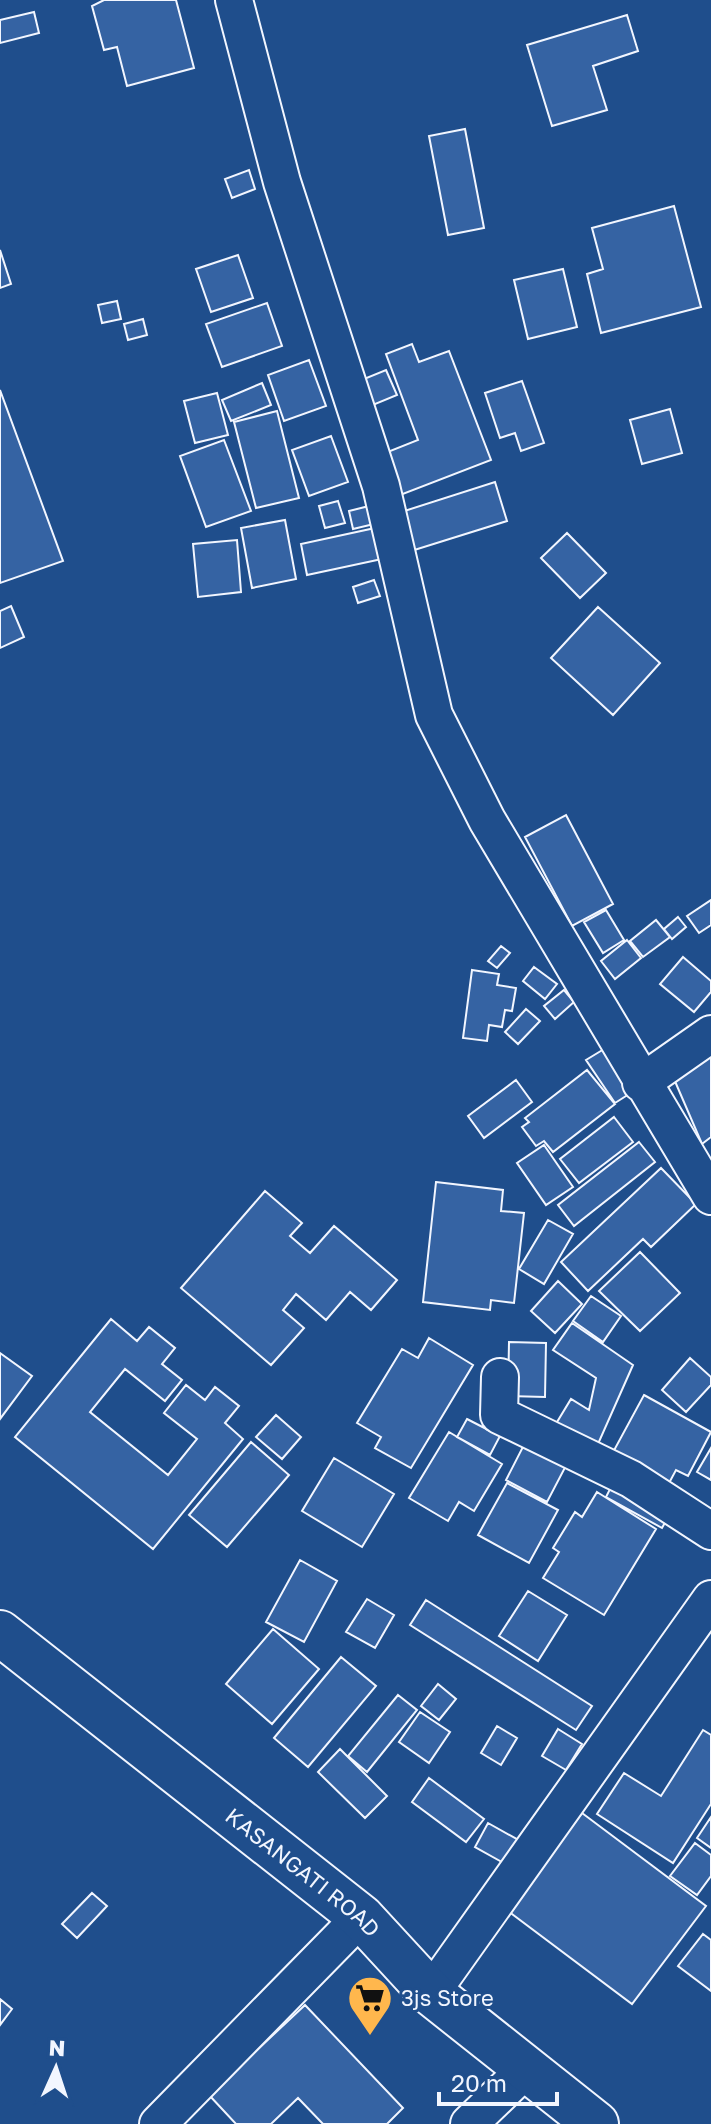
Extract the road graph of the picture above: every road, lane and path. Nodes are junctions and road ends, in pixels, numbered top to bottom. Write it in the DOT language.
graph roads {
  1 [pos="234,0"];
  2 [pos="711,1034"];
  3 [pos="641,1083"];
  4 [pos="711,1196"];
  5 [pos="500,1377"];
  6 [pos="711,1531"];
  7 [pos="711,1599"];
  8 [pos="0,1633"];
  9 [pos="361,1917"];
  10 [pos="431,1993"];
  11 [pos="526,2069"];
  12 [pos="158,2124"];
  13 [pos="469,2124"];
  14 [pos="596,2124"];
  1 -- 3 [label="street"];
  2 -- 3 [label="street"];
  3 -- 4 [label="street"];
  5 -- 6 [label="street"];
  7 -- 10 [label="street"];
  8 -- 9 [label="street, KASANGATI ROAD"];
  9 -- 10 [label="street, KASANGATI ROAD"];
  9 -- 12 [label="street"];
  10 -- 11 [label="street, KASANGATI ROAD"];
  11 -- 13 [label="street"];
  11 -- 14 [label="street, KASANGATI ROAD"];
}
